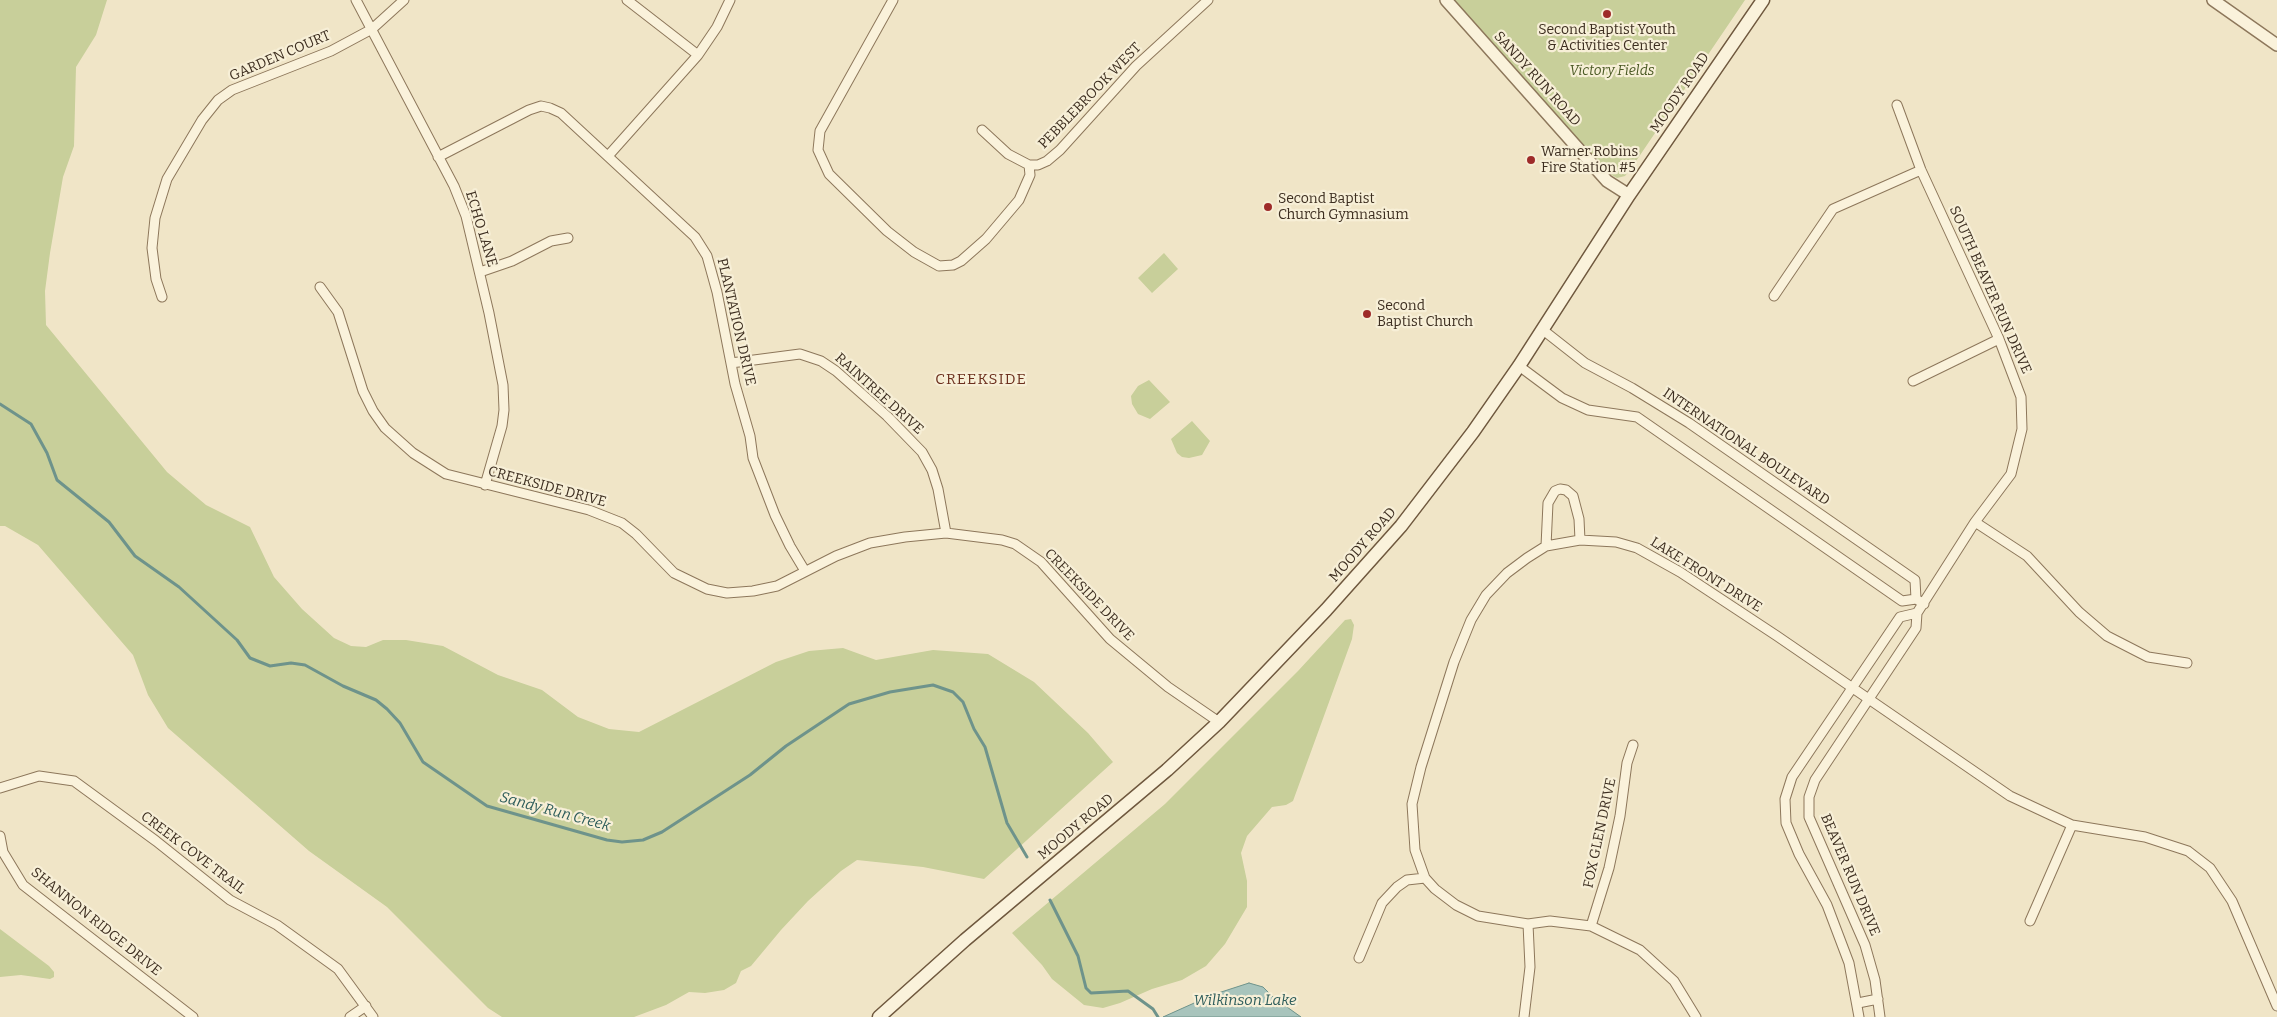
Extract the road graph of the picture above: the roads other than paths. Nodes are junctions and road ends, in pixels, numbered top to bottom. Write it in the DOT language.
graph roads {
  1 [pos="356,0"];
  2 [pos="404,0"];
  3 [pos="627,0"];
  4 [pos="730,0"];
  5 [pos="893,0"];
  6 [pos="1208,0"];
  7 [pos="1446,0"];
  8 [pos="1763,0"];
  9 [pos="2213,0"];
  10 [pos="372,29"];
  11 [pos="2277,45"];
  12 [pos="698,54"];
  13 [pos="1896,105"];
  14 [pos="982,130"];
  15 [pos="608,156"];
  16 [pos="438,157"];
  17 [pos="1029,165"];
  18 [pos="1921,170"];
  19 [pos="1629,195"];
  20 [pos="568,238"];
  21 [pos="480,272"];
  22 [pos="320,287"];
  23 [pos="1774,296"];
  24 [pos="162,297"];
  25 [pos="1543,330"];
  26 [pos="1999,339"];
  27 [pos="731,363"];
  28 [pos="1519,366"];
  29 [pos="1913,381"];
  30 [pos="485,485"];
  31 [pos="1975,522"];
  32 [pos="946,533"];
  33 [pos="1580,540"];
  34 [pos="1546,546"];
  35 [pos="805,571"];
  36 [pos="1920,602"];
  37 [pos="1917,613"];
  38 [pos="2187,663"];
  39 [pos="1852,688"];
  40 [pos="1868,699"];
  41 [pos="1219,722"];
  42 [pos="1633,745"];
  43 [pos="0,788"];
  44 [pos="2072,825"];
  45 [pos="0,836"];
  46 [pos="1426,878"];
  47 [pos="2030,922"];
  48 [pos="1528,924"];
  49 [pos="1592,926"];
  50 [pos="1359,958"];
  51 [pos="1878,999"];
  52 [pos="1858,1003"];
  53 [pos="366,1006"];
  54 [pos="2277,1006"];
  55 [pos="193,1017"];
  56 [pos="350,1017"];
  57 [pos="373,1017"];
  58 [pos="879,1017"];
  59 [pos="1524,1017"];
  60 [pos="1696,1017"];
  61 [pos="1859,1017"];
  62 [pos="1880,1017"];
  1 -- 10 [label="street, ECHO LANE"];
  2 -- 10 [label="street, GARDEN COURT"];
  3 -- 12 [label="street"];
  4 -- 12 [label="street"];
  5 -- 17 [label="street"];
  6 -- 17 [label="street, PEBBLEBROOK WEST"];
  7 -- 19 [label="street, SANDY RUN ROAD"];
  8 -- 19 [label="main road, MOODY ROAD"];
  9 -- 11 [label="street"];
  10 -- 16 [label="street, ECHO LANE"];
  10 -- 24 [label="street, GARDEN COURT"];
  12 -- 15 [label="street"];
  13 -- 18 [label="street, SOUTH BEAVER RUN DRIVE"];
  14 -- 17 [label="street"];
  15 -- 16 [label="street, PLANTATION DRIVE"];
  15 -- 27 [label="street, PLANTATION DRIVE"];
  16 -- 21 [label="street, ECHO LANE"];
  18 -- 23 [label="street"];
  18 -- 26 [label="street, SOUTH BEAVER RUN DRIVE"];
  19 -- 25 [label="main road, MOODY ROAD"];
  20 -- 21 [label="street"];
  21 -- 30 [label="street, ECHO LANE"];
  22 -- 30 [label="street, CREEKSIDE DRIVE"];
  25 -- 28 [label="main road, MOODY ROAD"];
  25 -- 36 [label="street, INTERNATIONAL BOULEVARD"];
  26 -- 29 [label="street"];
  26 -- 31 [label="street, SOUTH BEAVER RUN DRIVE"];
  27 -- 32 [label="street, RAINTREE DRIVE"];
  27 -- 35 [label="street, PLANTATION DRIVE"];
  28 -- 36 [label="street"];
  28 -- 41 [label="main road, MOODY ROAD"];
  30 -- 35 [label="street, CREEKSIDE DRIVE"];
  31 -- 36 [label="street, SOUTH BEAVER RUN DRIVE"];
  31 -- 38 [label="street"];
  32 -- 35 [label="street, CREEKSIDE DRIVE"];
  32 -- 41 [label="street, CREEKSIDE DRIVE"];
  33 -- 34 [label="street, LAKE FRONT DRIVE"];
  33 -- 34 [label="street"];
  33 -- 39 [label="street, LAKE FRONT DRIVE"];
  34 -- 46 [label="street, LAKE FRONT DRIVE"];
  36 -- 37 [label="street, SOUTH BEAVER RUN DRIVE"];
  37 -- 39 [label="street, SOUTH BEAVER RUN DRIVE"];
  37 -- 40 [label="street, SOUTH BEAVER RUN DRIVE"];
  39 -- 40 [label="street, LAKE FRONT DRIVE"];
  39 -- 52 [label="street"];
  40 -- 44 [label="street, LAKE FRONT DRIVE"];
  40 -- 51 [label="street, BEAVER RUN DRIVE"];
  41 -- 58 [label="main road, MOODY ROAD"];
  42 -- 49 [label="street, FOX GLEN DRIVE"];
  43 -- 53 [label="street, CREEK COVE TRAIL"];
  44 -- 47 [label="street"];
  44 -- 54 [label="street, LAKE FRONT DRIVE"];
  45 -- 55 [label="street, SHANNON RIDGE DRIVE"];
  46 -- 48 [label="street, LAKE FRONT DRIVE"];
  46 -- 50 [label="street"];
  48 -- 49 [label="street, LAKE FRONT DRIVE"];
  48 -- 59 [label="street"];
  49 -- 60 [label="street, LAKE FRONT DRIVE"];
  51 -- 52 [label="street"];
  51 -- 62 [label="street, BEAVER RUN DRIVE"];
  52 -- 61 [label="street"];
  53 -- 56 [label="street"];
  53 -- 57 [label="street, CREEK COVE TRAIL"];
}
